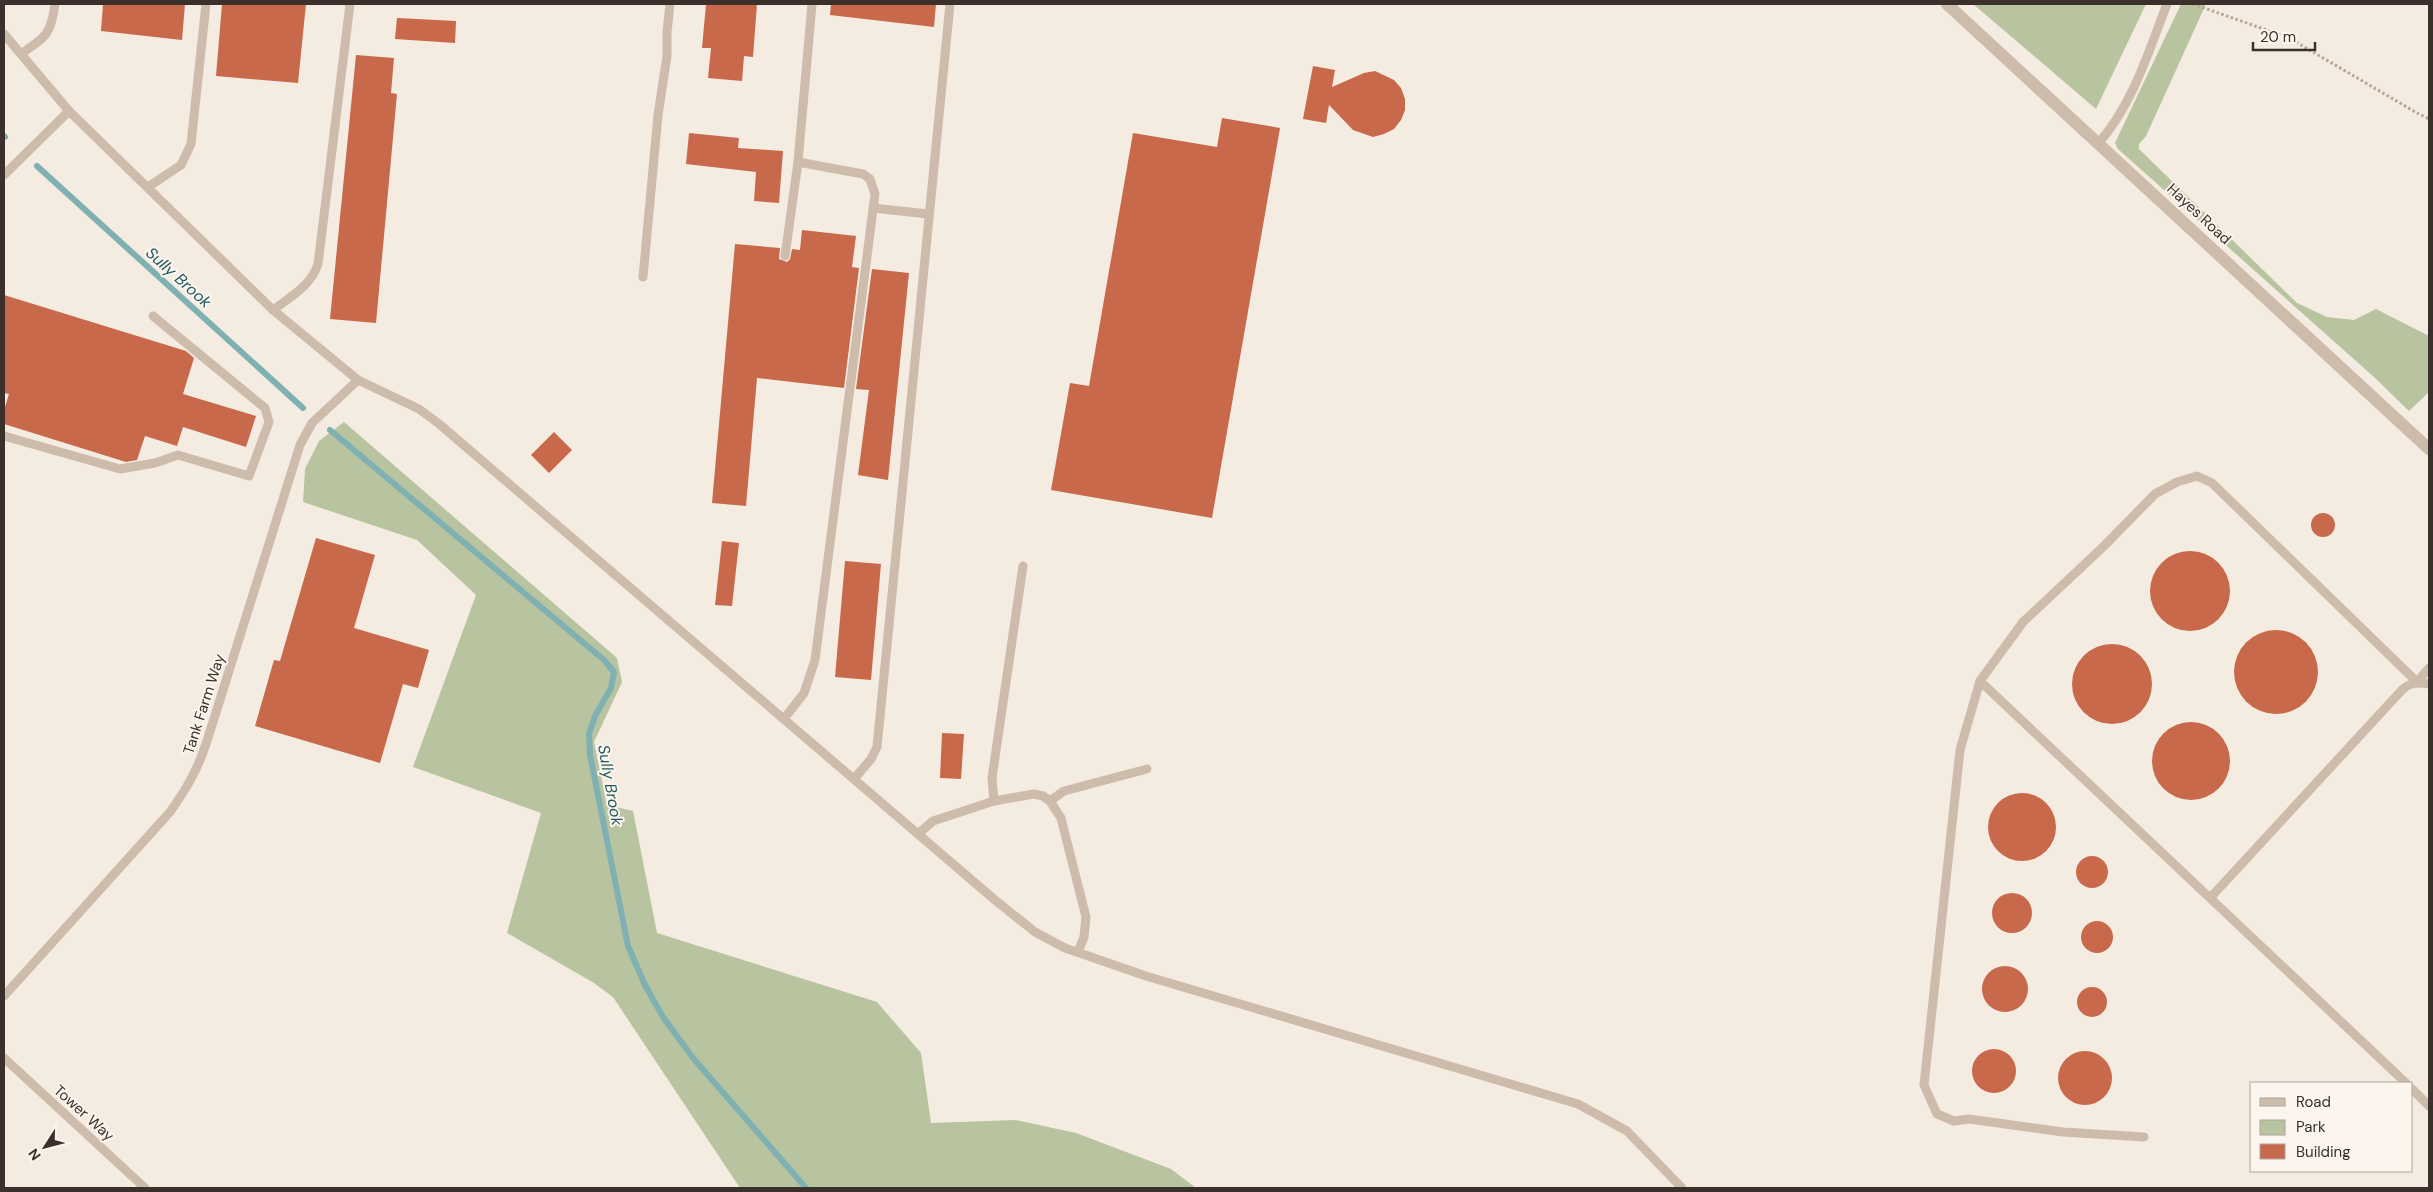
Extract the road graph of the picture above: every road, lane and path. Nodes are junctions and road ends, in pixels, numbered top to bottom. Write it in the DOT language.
graph roads {
  1 [pos="55,4"];
  2 [pos="206,4"];
  3 [pos="350,4"];
  4 [pos="670,4"];
  5 [pos="812,4"];
  6 [pos="950,4"];
  7 [pos="1947,4"];
  8 [pos="2167,4"];
  9 [pos="2193,4"];
  10 [pos="4,34"];
  11 [pos="22,54"];
  12 [pos="68,111"];
  13 [pos="2429,119"];
  14 [pos="2098,144"];
  15 [pos="798,162"];
  16 [pos="4,174"];
  17 [pos="148,188"];
  18 [pos="873,208"];
  19 [pos="928,214"];
  20 [pos="785,256"];
  21 [pos="644,277"];
  22 [pos="273,310"];
  23 [pos="153,316"];
  24 [pos="358,380"];
  25 [pos="4,436"];
  26 [pos="2429,449"];
  27 [pos="1023,566"];
  28 [pos="2429,668"];
  29 [pos="1980,681"];
  30 [pos="2417,682"];
  31 [pos="2429,684"];
  32 [pos="784,719"];
  33 [pos="1147,769"];
  34 [pos="854,780"];
  35 [pos="1050,800"];
  36 [pos="994,801"];
  37 [pos="918,834"];
  38 [pos="2211,897"];
  39 [pos="1078,952"];
  40 [pos="4,996"];
  41 [pos="4,1058"];
  42 [pos="2405,1082"];
  43 [pos="2413,1090"];
  44 [pos="2429,1106"];
  45 [pos="2144,1137"];
  46 [pos="145,1188"];
  47 [pos="1682,1188"];
  1 -- 11 [label="lane"];
  2 -- 17 [label="lane"];
  3 -- 22 [label="lane"];
  4 -- 21 [label="lane"];
  5 -- 15 [label="lane"];
  6 -- 19 [label="lane"];
  7 -- 14 [label="street, Hayes Road"];
  8 -- 14 [label="lane"];
  9 -- 13 [label="path"];
  10 -- 11 [label="lane"];
  11 -- 12 [label="lane"];
  12 -- 16 [label="lane"];
  12 -- 17 [label="lane"];
  14 -- 26 [label="street, Hayes Road"];
  15 -- 18 [label="lane"];
  15 -- 20 [label="lane"];
  17 -- 22 [label="lane"];
  18 -- 19 [label="lane"];
  18 -- 32 [label="lane"];
  19 -- 34 [label="lane"];
  22 -- 24 [label="lane"];
  23 -- 25 [label="lane"];
  24 -- 32 [label="lane"];
  24 -- 40 [label="lane, Tank Farm Way"];
  27 -- 36 [label="lane"];
  28 -- 30 [label="lane"];
  29 -- 30 [label="lane"];
  29 -- 38 [label="lane"];
  29 -- 45 [label="lane"];
  30 -- 31 [label="lane"];
  30 -- 38 [label="lane"];
  32 -- 34 [label="lane"];
  33 -- 35 [label="lane"];
  34 -- 37 [label="lane"];
  35 -- 36 [label="lane"];
  35 -- 39 [label="lane"];
  36 -- 37 [label="lane"];
  37 -- 39 [label="lane"];
  38 -- 42 [label="lane"];
  39 -- 47 [label="lane"];
  41 -- 46 [label="lane, Tower Way"];
  43 -- 44 [label="lane"];
}
